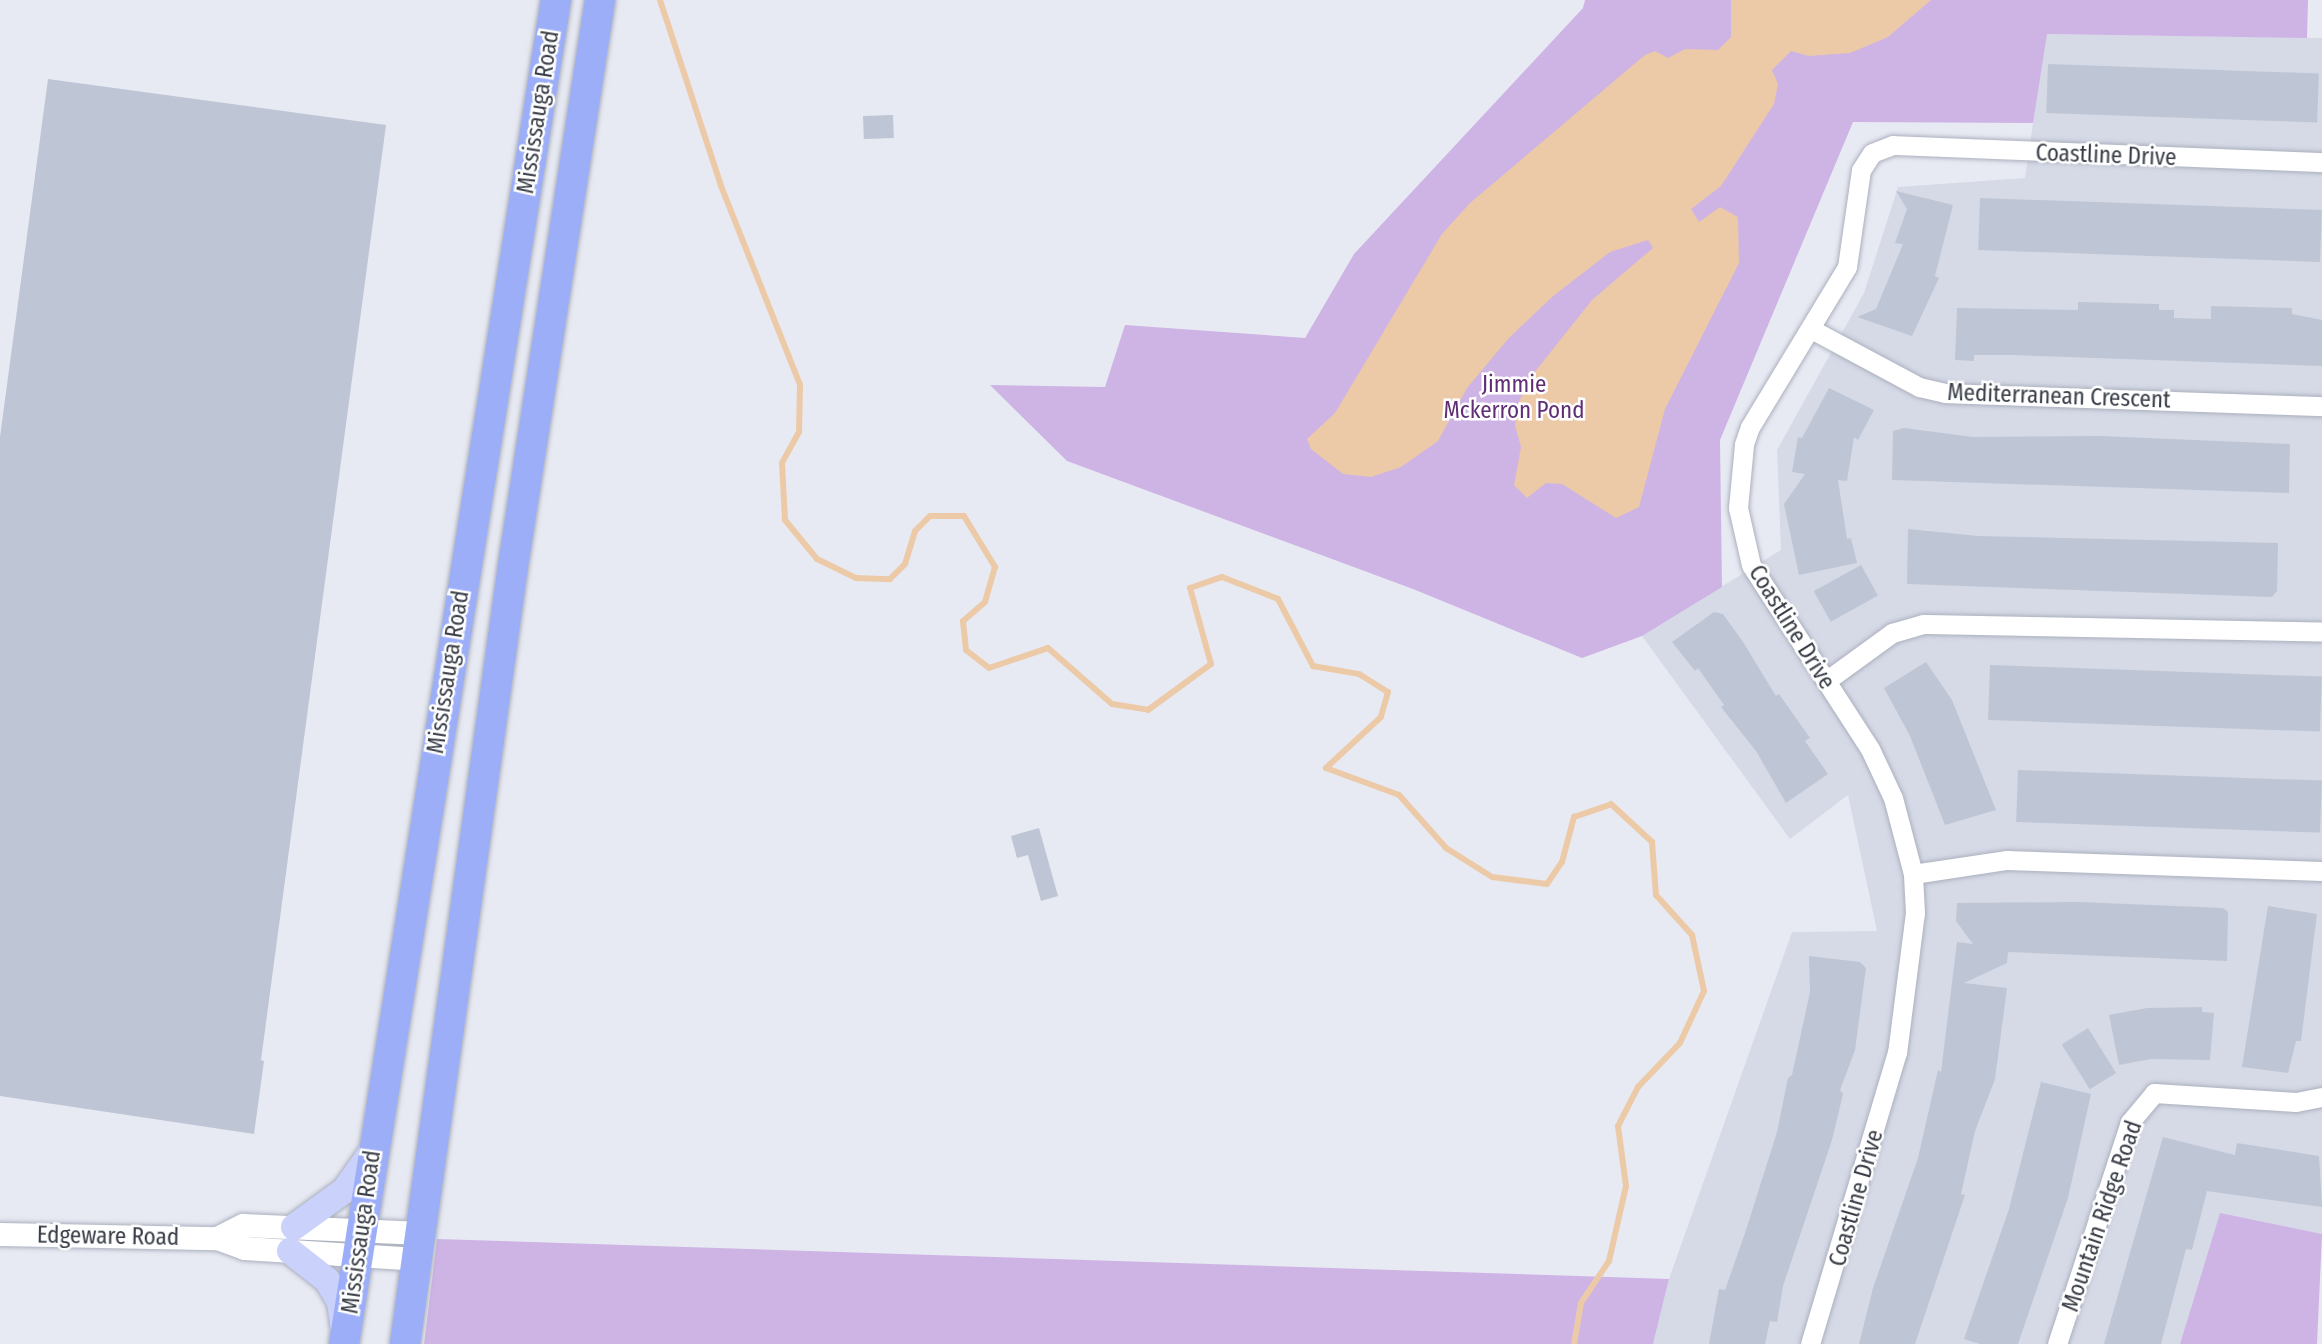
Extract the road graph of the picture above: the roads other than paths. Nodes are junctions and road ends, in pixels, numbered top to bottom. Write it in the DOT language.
graph roads {
  1 [pos="556,0"];
  2 [pos="600,0"];
  3 [pos="2322,162"];
  4 [pos="1811,329"];
  5 [pos="2322,406"];
  6 [pos="2322,632"];
  7 [pos="1826,681"];
  8 [pos="2322,870"];
  9 [pos="1913,874"];
  10 [pos="2322,1097"];
  11 [pos="373,1150"];
  12 [pos="0,1234"];
  13 [pos="292,1239"];
  14 [pos="359,1243"];
  15 [pos="419,1246"];
  16 [pos="345,1340"];
  17 [pos="405,1344"];
  18 [pos="1810,1344"];
  19 [pos="2057,1344"];
  1 -- 11 [label="main road, Mississauga Road"];
  2 -- 15 [label="main road, Mississauga Road"];
  3 -- 4 [label="street, Coastline Drive"];
  4 -- 5 [label="street, Mediterranean Crescent"];
  4 -- 7 [label="street, Coastline Drive"];
  6 -- 7 [label="street"];
  7 -- 9 [label="street, Coastline Drive"];
  8 -- 9 [label="street"];
  9 -- 18 [label="street, Coastline Drive"];
  10 -- 19 [label="street, Mountain Ridge Road"];
  11 -- 13 [label="main road"];
  11 -- 14 [label="main road, Mississauga Road"];
  12 -- 13 [label="street, Edgeware Road"];
  13 -- 14 [label="street, Edgeware Road"];
  13 -- 16 [label="main road"];
  14 -- 15 [label="street, Edgeware Road"];
  14 -- 16 [label="main road, Mississauga Road"];
  15 -- 17 [label="main road, Mississauga Road"];
}
